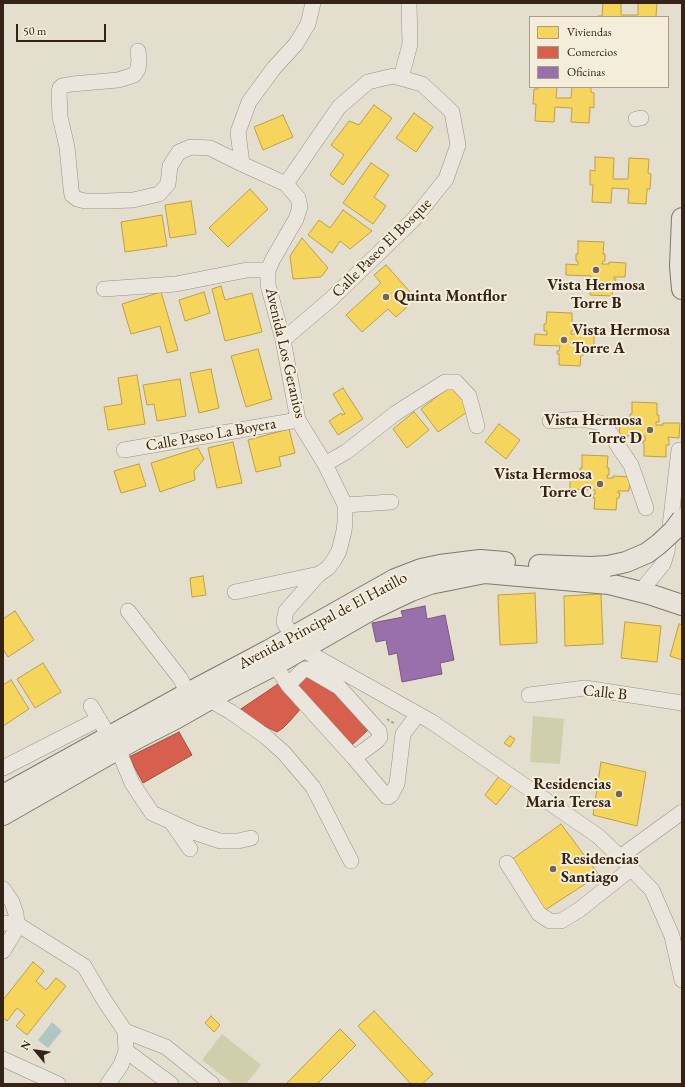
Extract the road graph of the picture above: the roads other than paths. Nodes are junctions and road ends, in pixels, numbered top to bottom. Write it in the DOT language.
graph roads {
  1 [pos="313,3"];
  2 [pos="409,3"];
  3 [pos="138,51"];
  4 [pos="401,78"];
  5 [pos="242,164"];
  6 [pos="286,184"];
  7 [pos="682,218"];
  8 [pos="268,270"];
  9 [pos="104,289"];
  10 [pos="682,289"];
  11 [pos="284,340"];
  12 [pos="298,420"];
  13 [pos="550,421"];
  14 [pos="477,426"];
  15 [pos="124,450"];
  16 [pos="679,450"];
  17 [pos="325,464"];
  18 [pos="391,502"];
  19 [pos="345,505"];
  20 [pos="646,508"];
  21 [pos="682,519"];
  22 [pos="319,574"];
  23 [pos="235,592"];
  24 [pos="640,592"];
  25 [pos="682,605"];
  26 [pos="128,611"];
  27 [pos="297,643"];
  28 [pos="275,665"];
  29 [pos="288,685"];
  30 [pos="188,693"];
  31 [pos="529,695"];
  32 [pos="210,700"];
  33 [pos="682,703"];
  34 [pos="418,714"];
  35 [pos="113,743"];
  36 [pos="354,758"];
  37 [pos="3,768"];
  38 [pos="3,795"];
  39 [pos="682,812"];
  40 [pos="3,816"];
  41 [pos="172,823"];
  42 [pos="251,838"];
  43 [pos="190,850"];
  44 [pos="620,857"];
  45 [pos="351,861"];
  46 [pos="507,863"];
  47 [pos="632,868"];
  48 [pos="3,889"];
  49 [pos="10,924"];
  50 [pos="3,950"];
  51 [pos="682,980"];
  52 [pos="125,1031"];
  53 [pos="126,1051"];
  54 [pos="3,1059"];
  55 [pos="58,1084"];
  56 [pos="108,1084"];
  57 [pos="170,1084"];
  58 [pos="212,1084"];
  1 -- 5 [label="street"];
  2 -- 4 [label="street"];
  3 -- 5 [label="street, Avenida Los Geranios"];
  4 -- 6 [label="street, Calle Paseo El Bosque"];
  4 -- 11 [label="street, Calle Paseo El Bosque"];
  5 -- 6 [label="street, Avenida Los Geranios"];
  6 -- 8 [label="street, Avenida Los Geranios"];
  7 -- 10 [label="main road"];
  8 -- 9 [label="street"];
  8 -- 11 [label="street, Avenida Los Geranios"];
  11 -- 12 [label="street, Avenida Los Geranios"];
  12 -- 15 [label="street, Calle Paseo La Boyera"];
  12 -- 17 [label="street, Avenida Los Geranios"];
  13 -- 20 [label="street"];
  14 -- 17 [label="street"];
  16 -- 24 [label="street"];
  17 -- 19 [label="street, Avenida Los Geranios"];
  18 -- 19 [label="street"];
  19 -- 22 [label="street, Avenida Los Geranios"];
  21 -- 27 [label="main road, Avenida Principal de El Hatillo, bridge"];
  22 -- 23 [label="street"];
  22 -- 27 [label="street, Avenida Los Geranios"];
  24 -- 25 [label="main road, Avenida Principal de El Hatillo"];
  24 -- 27 [label="main road, Avenida Principal de El Hatillo"];
  26 -- 30 [label="street"];
  27 -- 28 [label="main road, Avenida Principal de El Hatillo"];
  27 -- 30 [label="main road, Avenida Principal de El Hatillo"];
  27 -- 34 [label="street"];
  28 -- 29 [label="street"];
  28 -- 32 [label="main road, Avenida Principal de El Hatillo"];
  29 -- 36 [label="street"];
  29 -- 36 [label="street"];
  30 -- 35 [label="main road, Avenida Principal de El Hatillo"];
  31 -- 33 [label="street, Calle B"];
  32 -- 35 [label="main road, Avenida Principal de El Hatillo"];
  32 -- 45 [label="street"];
  34 -- 36 [label="street"];
  34 -- 44 [label="street"];
  35 -- 37 [label="street"];
  35 -- 38 [label="main road, Avenida Principal de El Hatillo"];
  35 -- 40 [label="main road, Avenida Principal de El Hatillo"];
  35 -- 41 [label="street"];
  39 -- 44 [label="street"];
  41 -- 42 [label="street"];
  41 -- 43 [label="street"];
  44 -- 47 [label="street"];
  46 -- 47 [label="street"];
  47 -- 51 [label="street"];
  48 -- 49 [label="street"];
  49 -- 50 [label="street"];
  49 -- 52 [label="street"];
  52 -- 53 [label="street"];
  52 -- 58 [label="street"];
  53 -- 56 [label="street"];
  53 -- 57 [label="street"];
  54 -- 55 [label="street"];
}
